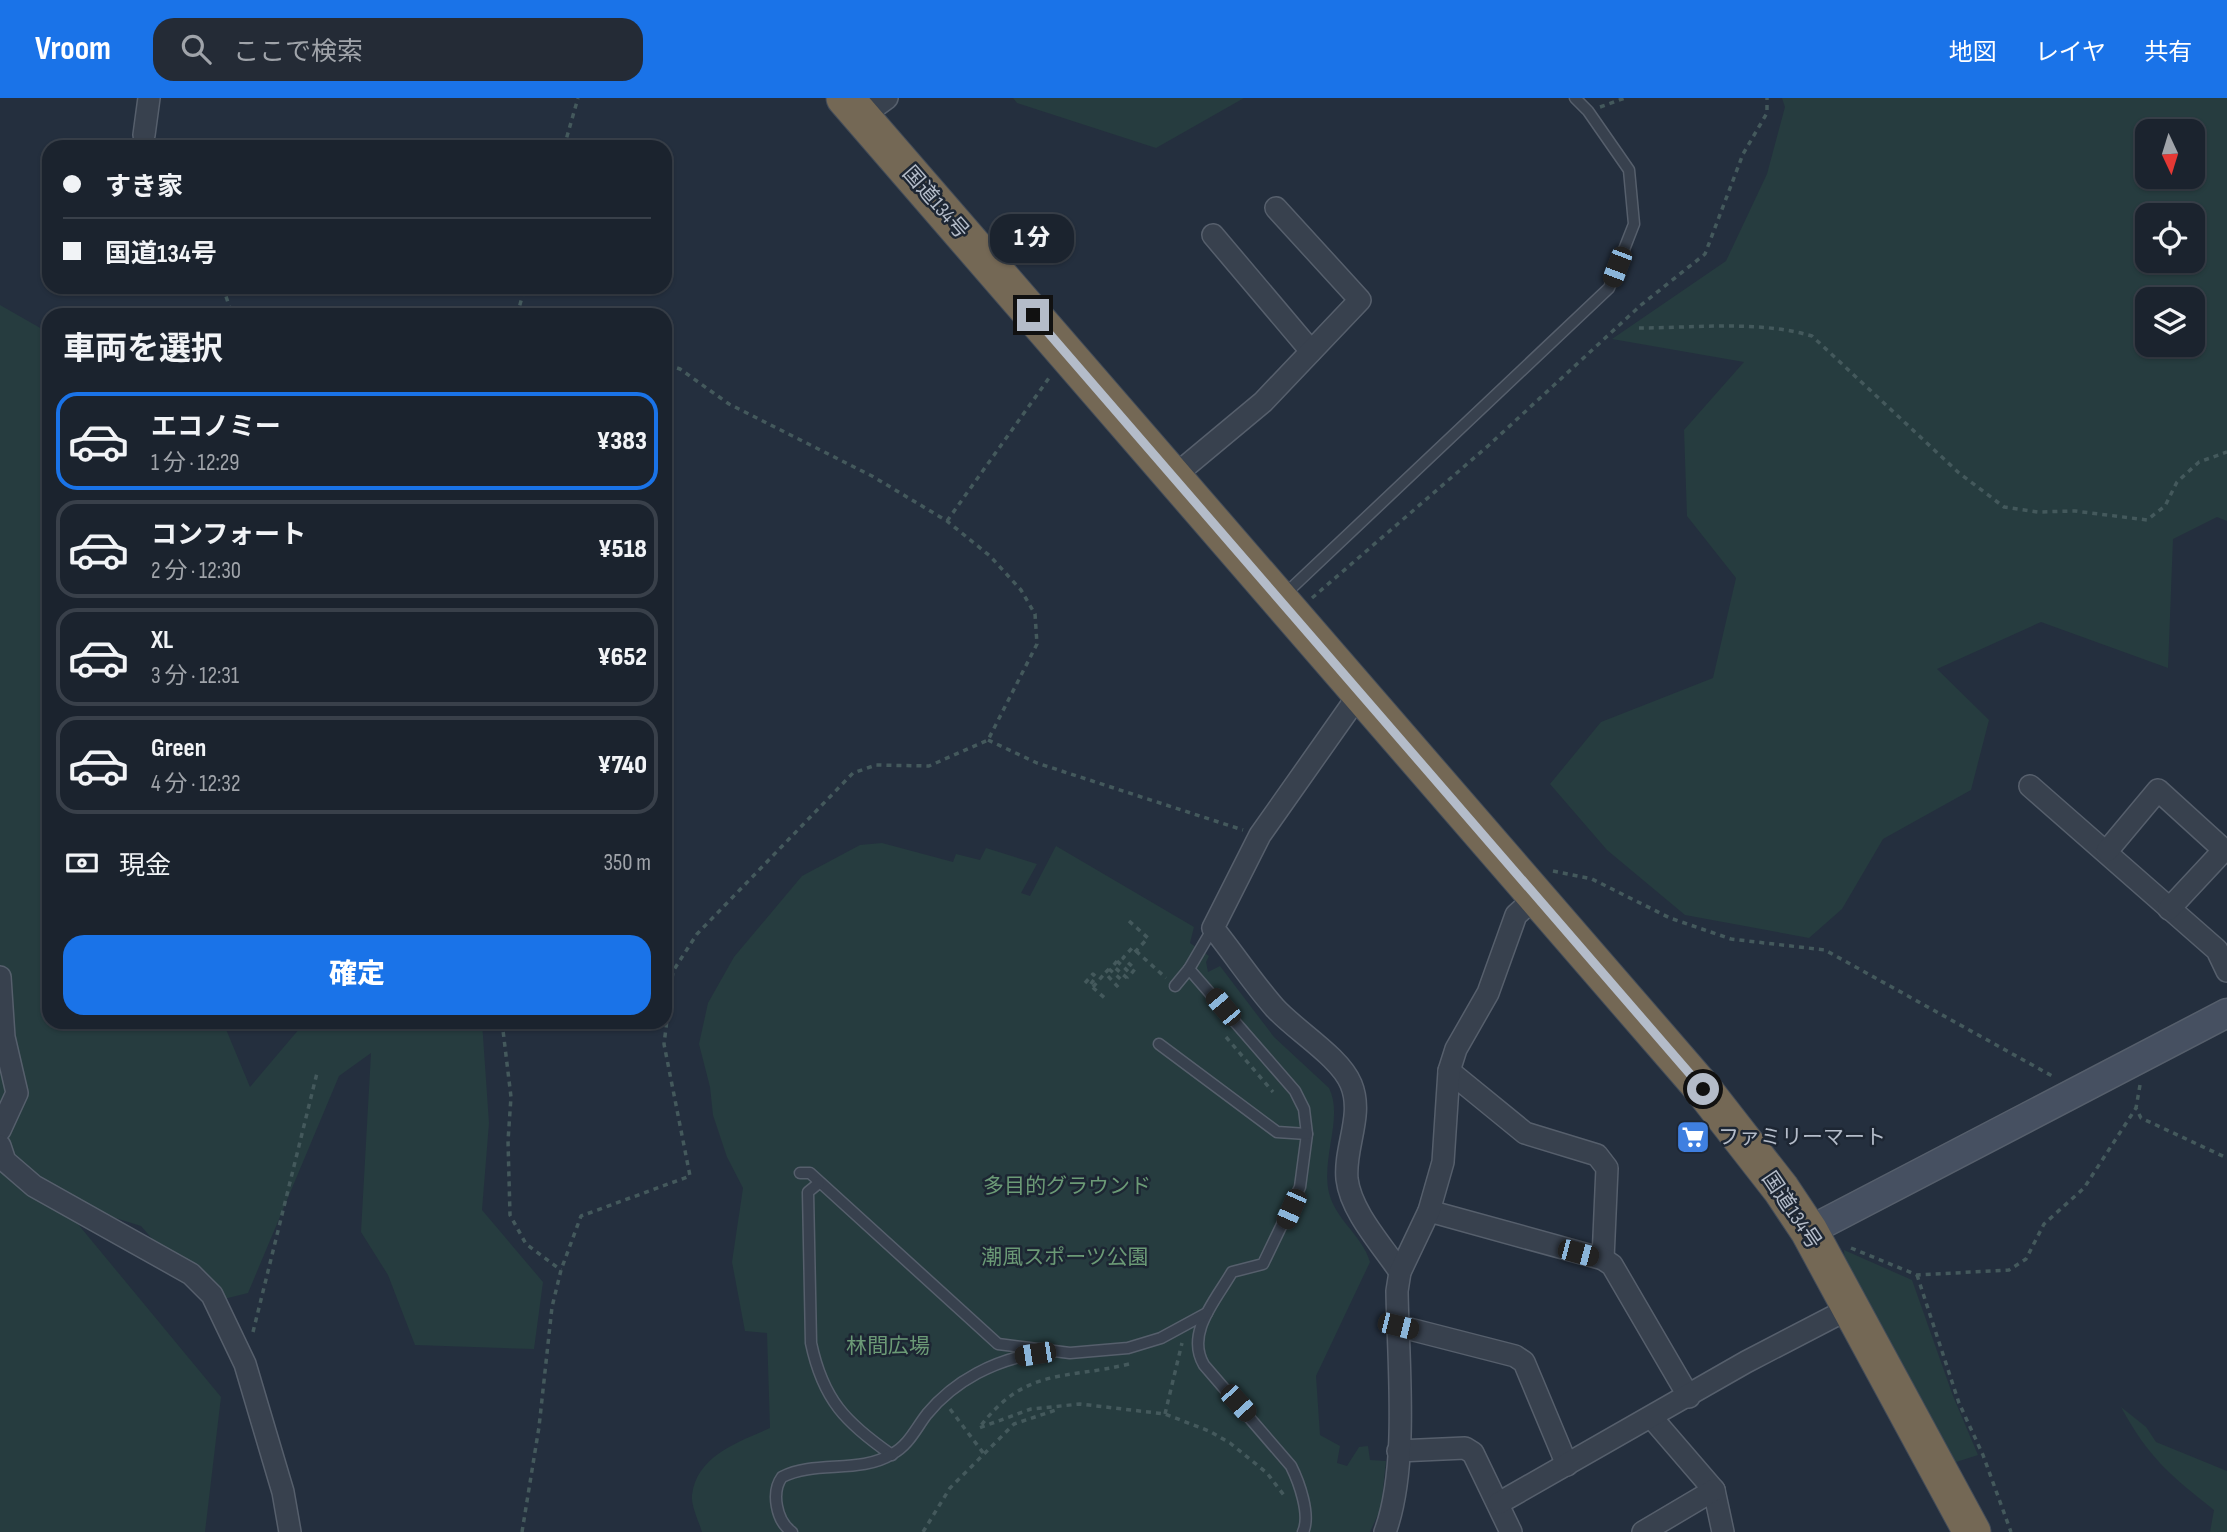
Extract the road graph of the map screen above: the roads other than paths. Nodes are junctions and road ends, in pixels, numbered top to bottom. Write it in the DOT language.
graph roads {
  1 [pos="149,98"];
  2 [pos="1575,98"];
  3 [pos="864,104"];
  4 [pos="144,135"];
  5 [pos="1276,208"];
  6 [pos="1213,235"];
  7 [pos="1311,351"];
  8 [pos="1173,477"];
  9 [pos="1285,608"];
  10 [pos="1361,697"];
  11 [pos="2030,786"];
  12 [pos="2107,851"];
  13 [pos="1529,888"];
  14 [pos="2169,909"];
  15 [pos="1213,928"];
  16 [pos="1189,970"];
  17 [pos="2227,971"];
  18 [pos="0,977"];
  19 [pos="1175,986"];
  20 [pos="2227,1013"];
  21 [pos="1159,1044"];
  22 [pos="1449,1071"];
  23 [pos="0,1130"];
  24 [pos="1307,1134"];
  25 [pos="0,1146"];
  26 [pos="800,1173"];
  27 [pos="819,1183"];
  28 [pos="1429,1211"];
  29 [pos="1809,1231"];
  30 [pos="1603,1259"];
  31 [pos="1400,1272"];
  32 [pos="1850,1308"];
  33 [pos="1209,1312"];
  34 [pos="1398,1326"];
  35 [pos="1051,1351"];
  36 [pos="1689,1397"];
  37 [pos="1653,1418"];
  38 [pos="1398,1451"];
  39 [pos="892,1455"];
  40 [pos="1567,1465"];
  41 [pos="1714,1490"];
  42 [pos="1499,1503"];
  43 [pos="1303,1531"];
  44 [pos="290,1532"];
  45 [pos="792,1532"];
  46 [pos="1385,1532"];
  47 [pos="1511,1532"];
  48 [pos="1643,1532"];
  49 [pos="1723,1532"];
  50 [pos="1972,1532"];
  1 -- 4 [label="street"];
  2 -- 9 [label="lane"];
  3 -- 8 [label="highway, 国道134号"];
  5 -- 7 [label="street"];
  6 -- 7 [label="street"];
  7 -- 8 [label="street"];
  8 -- 9 [label="highway, 国道134号"];
  9 -- 10 [label="highway, 国道134号"];
  10 -- 13 [label="highway, 国道134号"];
  10 -- 15 [label="street"];
  11 -- 12 [label="street"];
  12 -- 14 [label="street"];
  12 -- 14 [label="street"];
  13 -- 22 [label="street"];
  13 -- 29 [label="highway, 国道134号"];
  14 -- 17 [label="street"];
  15 -- 16 [label="lane"];
  15 -- 31 [label="street"];
  16 -- 19 [label="lane"];
  16 -- 24 [label="lane"];
  18 -- 23 [label="street"];
  20 -- 29 [label="street"];
  21 -- 24 [label="lane"];
  22 -- 28 [label="street"];
  22 -- 30 [label="street"];
  24 -- 33 [label="lane"];
  25 -- 44 [label="street"];
  26 -- 27 [label="lane"];
  27 -- 35 [label="lane"];
  27 -- 39 [label="lane"];
  28 -- 30 [label="street"];
  28 -- 31 [label="street"];
  29 -- 32 [label="highway, 国道134号"];
  30 -- 36 [label="street"];
  31 -- 34 [label="street"];
  32 -- 36 [label="street"];
  32 -- 50 [label="highway, 国道134号"];
  33 -- 35 [label="lane"];
  33 -- 43 [label="lane"];
  34 -- 38 [label="street"];
  34 -- 40 [label="street"];
  35 -- 39 [label="lane"];
  36 -- 37 [label="street"];
  37 -- 40 [label="street"];
  37 -- 41 [label="street"];
  38 -- 42 [label="street"];
  38 -- 46 [label="street"];
  39 -- 45 [label="lane"];
  40 -- 42 [label="street"];
  41 -- 48 [label="street"];
  41 -- 49 [label="street"];
  42 -- 47 [label="street"];
}
